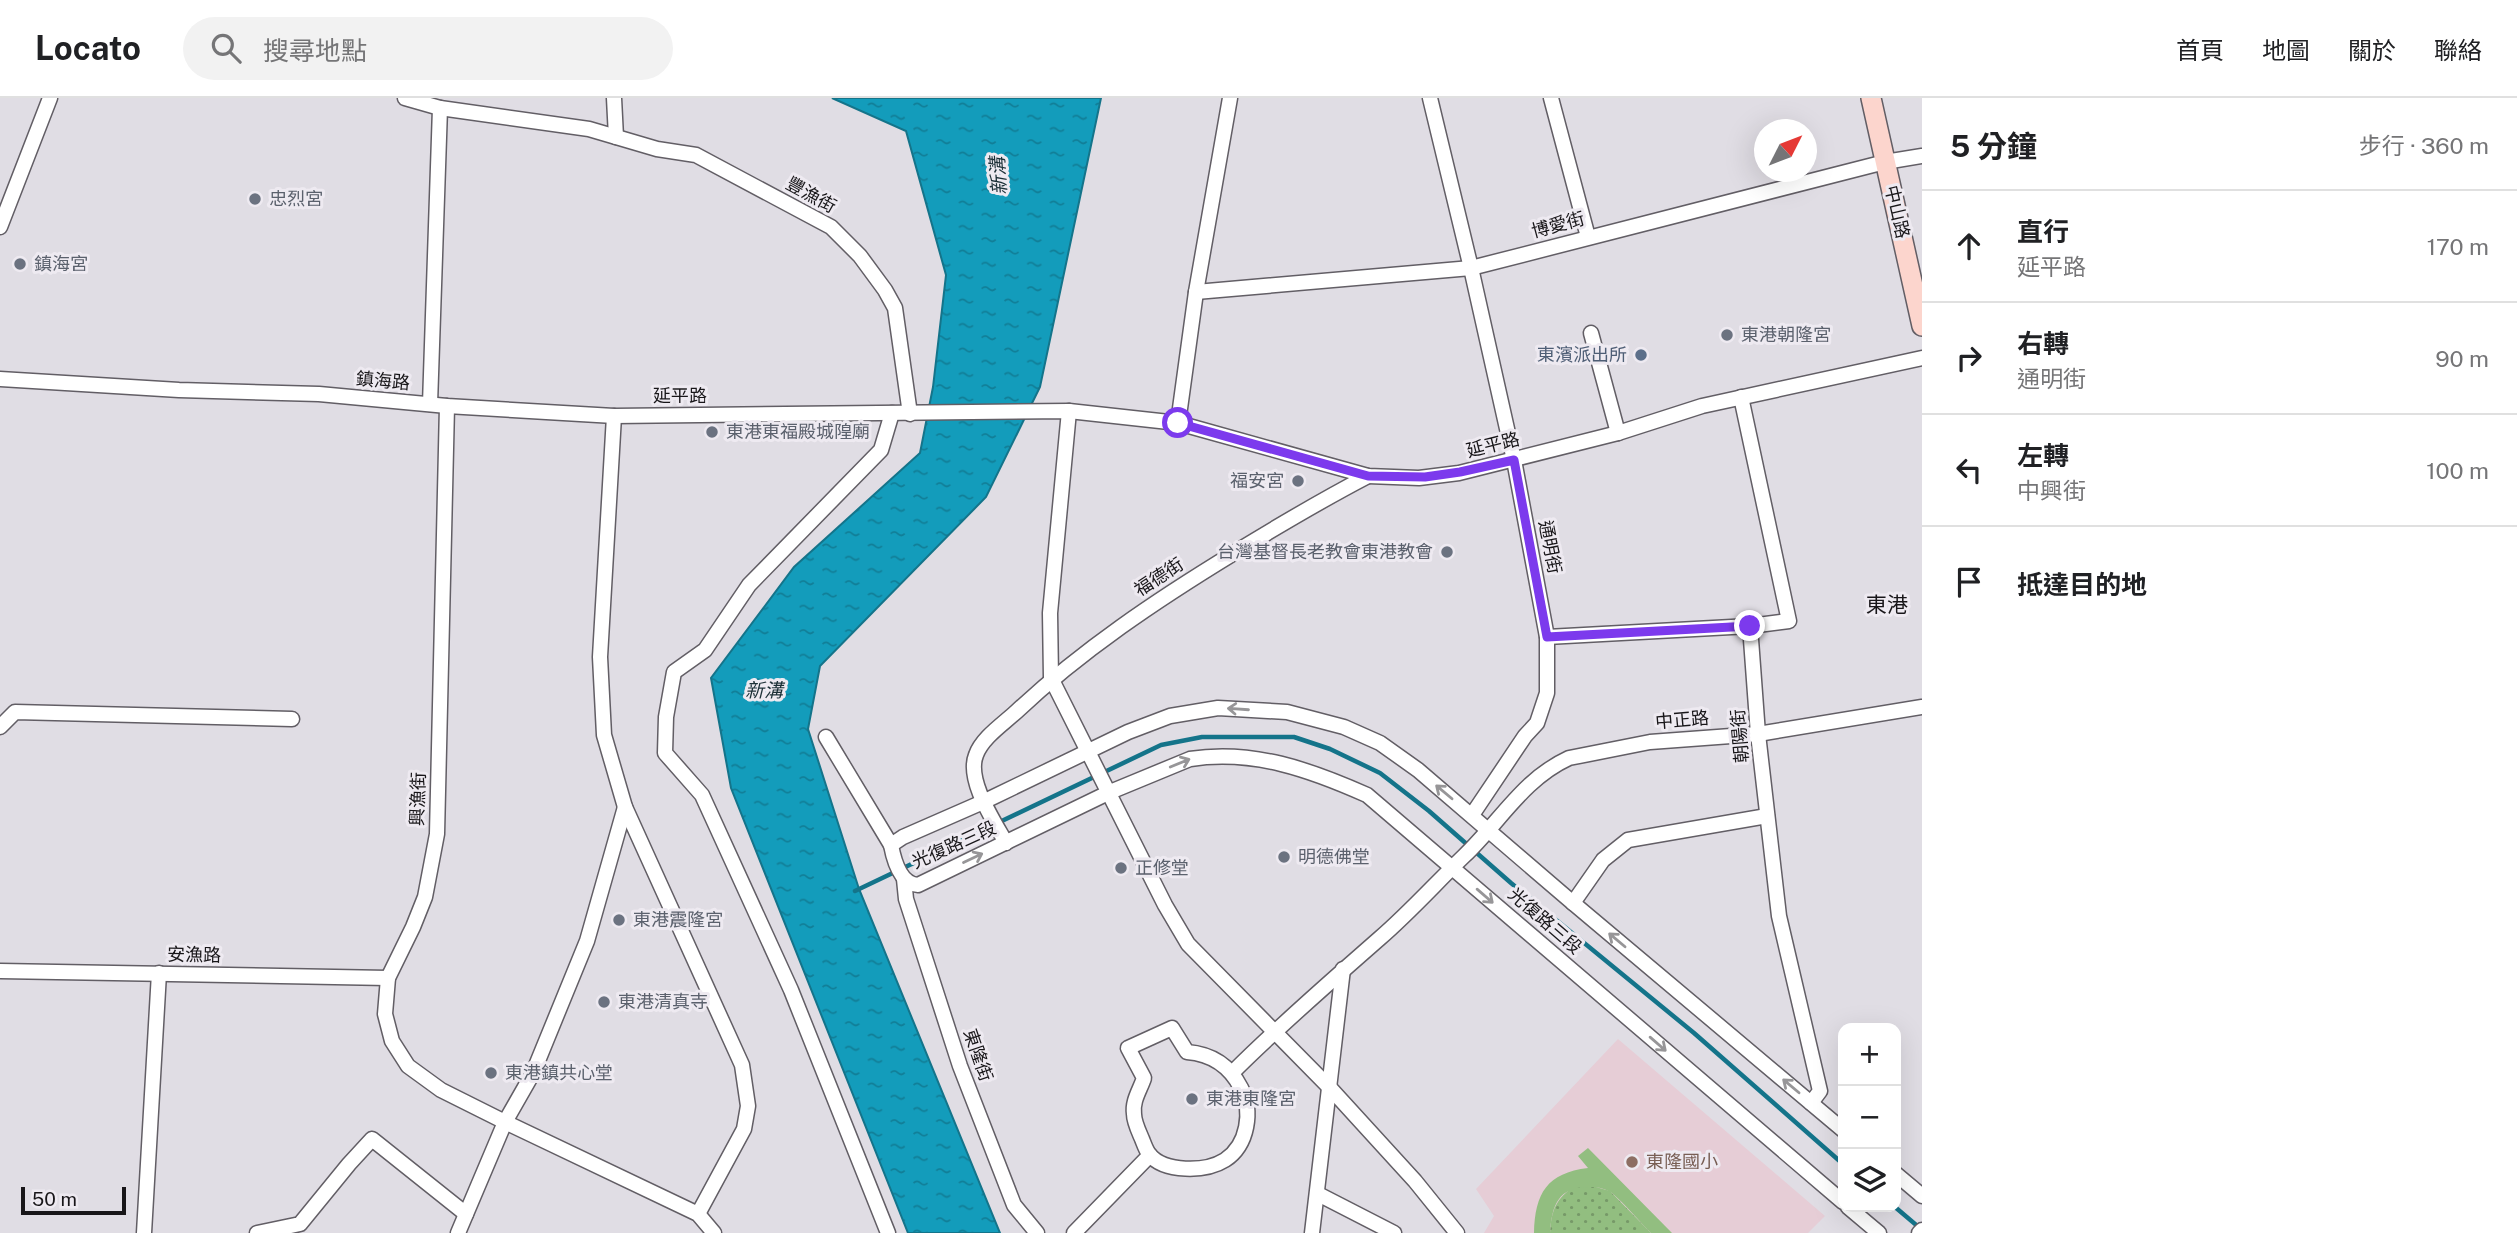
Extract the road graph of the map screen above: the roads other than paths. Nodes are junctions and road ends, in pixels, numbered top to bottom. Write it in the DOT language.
graph roads {
  1 [pos="50,98"];
  2 [pos="405,98"];
  3 [pos="614,98"];
  4 [pos="1230,98"];
  5 [pos="1430,98"];
  6 [pos="1551,98"];
  7 [pos="1871,98"];
  8 [pos="440,108"];
  9 [pos="617,137"];
  10 [pos="1922,156"];
  11 [pos="1885,162"];
  12 [pos="0,227"];
  13 [pos="1588,237"];
  14 [pos="1471,268"];
  15 [pos="1196,292"];
  16 [pos="1922,326"];
  17 [pos="1591,333"];
  18 [pos="1922,358"];
  19 [pos="0,379"];
  20 [pos="1741,397"];
  21 [pos="430,404"];
  22 [pos="447,406"];
  23 [pos="1069,411"];
  24 [pos="892,414"];
  25 [pos="910,414"];
  26 [pos="614,416"];
  27 [pos="1178,423"];
  28 [pos="1618,433"];
  29 [pos="1514,460"];
  30 [pos="1368,476"];
  31 [pos="1750,626"];
  32 [pos="1547,637"];
  33 [pos="1051,678"];
  34 [pos="1922,707"];
  35 [pos="292,719"];
  36 [pos="0,727"];
  37 [pos="1758,734"];
  38 [pos="826,737"];
  39 [pos="1091,757"];
  40 [pos="1108,789"];
  41 [pos="983,802"];
  42 [pos="625,807"];
  43 [pos="1472,815"];
  44 [pos="1768,816"];
  45 [pos="1489,830"];
  46 [pos="1006,843"];
  47 [pos="892,850"];
  48 [pos="1452,867"];
  49 [pos="904,879"];
  50 [pos="1573,903"];
  51 [pos="1343,969"];
  52 [pos="0,971"];
  53 [pos="159,974"];
  54 [pos="388,978"];
  55 [pos="1273,1032"];
  56 [pos="1233,1072"];
  57 [pos="1331,1089"];
  58 [pos="1811,1103"];
  59 [pos="505,1122"];
  60 [pos="1838,1126"];
  61 [pos="1150,1155"];
  62 [pos="1901,1178"];
  63 [pos="1318,1194"];
  64 [pos="1922,1196"];
  65 [pos="1838,1198"];
  66 [pos="1854,1212"];
  67 [pos="466,1214"];
  68 [pos="698,1214"];
  69 [pos="144,1233"];
  70 [pos="257,1233"];
  71 [pos="458,1233"];
  72 [pos="714,1233"];
  73 [pos="888,1233"];
  74 [pos="1037,1233"];
  75 [pos="1074,1233"];
  76 [pos="1312,1233"];
  77 [pos="1394,1233"];
  78 [pos="1457,1233"];
  79 [pos="1879,1233"];
  1 -- 12 [label="street"];
  2 -- 8 [label="street"];
  3 -- 9 [label="street"];
  4 -- 15 [label="street"];
  5 -- 14 [label="street, 通明街"];
  6 -- 13 [label="street"];
  7 -- 11 [label="street, 中山路"];
  8 -- 9 [label="street, 豐漁街"];
  8 -- 21 [label="street, 鎮海路"];
  9 -- 25 [label="street, 豐漁街"];
  10 -- 11 [label="street, 博愛街"];
  11 -- 13 [label="street, 博愛街"];
  11 -- 16 [label="street, 中山路"];
  13 -- 14 [label="street, 博愛街"];
  14 -- 15 [label="street, 博愛街"];
  14 -- 29 [label="street, 通明街"];
  15 -- 27 [label="street"];
  17 -- 28 [label="street"];
  18 -- 20 [label="street, 延平路"];
  19 -- 21 [label="street, 鎮海路"];
  20 -- 28 [label="street, 延平路"];
  20 -- 31 [label="street"];
  21 -- 22 [label="street, 延平路"];
  22 -- 26 [label="street, 延平路"];
  22 -- 54 [label="street, 興漁街"];
  23 -- 25 [label="street, 延平路"];
  23 -- 27 [label="street, 延平路"];
  23 -- 33 [label="street"];
  24 -- 25 [label="street, 延平路"];
  24 -- 26 [label="street, 延平路"];
  24 -- 73 [label="street"];
  26 -- 42 [label="street"];
  27 -- 30 [label="street, 延平路"];
  28 -- 29 [label="street, 延平路"];
  29 -- 30 [label="street, 延平路"];
  29 -- 32 [label="street, 通明街"];
  30 -- 33 [label="street, 福德街"];
  31 -- 32 [label="street"];
  31 -- 37 [label="street, 朝陽街"];
  32 -- 43 [label="street, 通明街"];
  33 -- 39 [label="street"];
  33 -- 41 [label="street, 福德街"];
  34 -- 37 [label="street, 中正路"];
  35 -- 36 [label="street"];
  37 -- 44 [label="street, 朝陽街"];
  37 -- 45 [label="street, 中正路"];
  38 -- 47 [label="street"];
  39 -- 40 [label="street"];
  39 -- 41 [label="street, 光復路三段"];
  43 -- 39 [label="street, 光復路三段, one-way"];
  40 -- 46 [label="street, 光復路三段"];
  40 -- 48 [label="street, 光復路三段, one-way"];
  40 -- 55 [label="street"];
  41 -- 46 [label="street"];
  41 -- 47 [label="street, 光復路三段"];
  42 -- 59 [label="street"];
  42 -- 68 [label="street"];
  43 -- 45 [label="street, 光復路三段"];
  44 -- 50 [label="street"];
  44 -- 58 [label="street, 朝陽街"];
  45 -- 48 [label="street, 中正路"];
  45 -- 50 [label="street, 光復路三段"];
  49 -- 46 [label="street, 光復路三段, one-way"];
  47 -- 49 [label="street, 光復路三段"];
  48 -- 51 [label="street"];
  48 -- 65 [label="street, 光復路三段, one-way"];
  49 -- 74 [label="street, 東隆街"];
  58 -- 50 [label="street, 光復路三段, one-way"];
  51 -- 55 [label="street"];
  51 -- 57 [label="street"];
  52 -- 53 [label="street, 安漁路"];
  53 -- 54 [label="street, 安漁路"];
  53 -- 69 [label="street"];
  54 -- 59 [label="street, 興漁街"];
  55 -- 56 [label="street"];
  55 -- 57 [label="street"];
  56 -- 61 [label="street"];
  56 -- 61 [label="street"];
  57 -- 63 [label="street"];
  57 -- 78 [label="street"];
  58 -- 60 [label="street, 光復路三段"];
  59 -- 67 [label="street"];
  59 -- 68 [label="street, 興漁街"];
  61 -- 75 [label="street"];
  62 -- 64 [label="street"];
  63 -- 76 [label="street"];
  63 -- 77 [label="street"];
  66 -- 79 [label="street"];
  67 -- 70 [label="street"];
  67 -- 71 [label="street"];
  68 -- 72 [label="street"];
}
